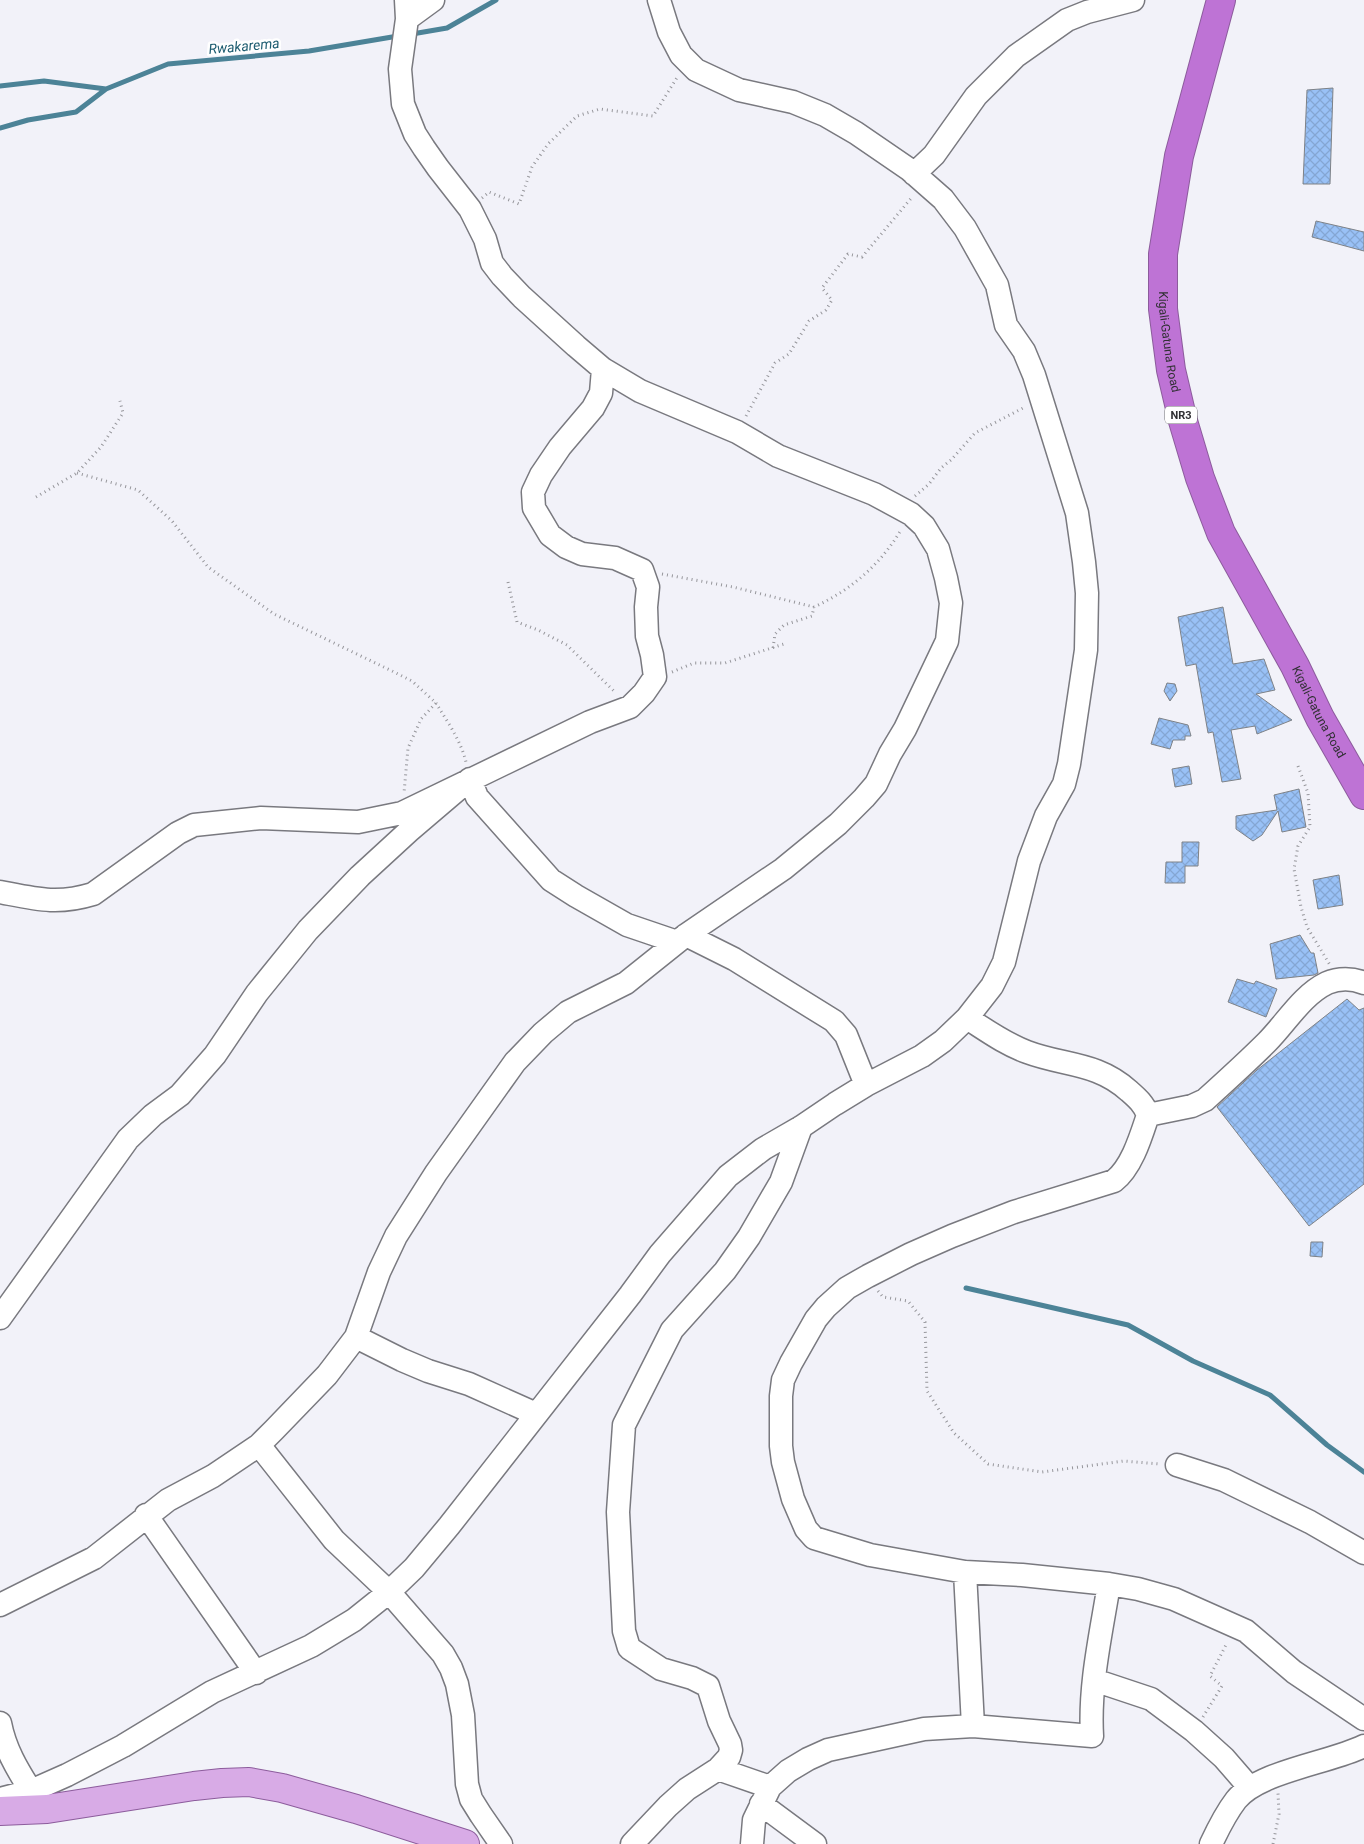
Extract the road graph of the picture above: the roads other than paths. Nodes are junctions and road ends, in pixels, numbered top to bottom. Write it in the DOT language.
graph roads {
  1 [pos="433,0"];
  2 [pos="659,0"];
  3 [pos="1133,0"];
  4 [pos="1221,0"];
  5 [pos="407,10"];
  6 [pos="919,178"];
  7 [pos="603,369"];
  8 [pos="470,779"];
  9 [pos="1364,794"];
  10 [pos="0,892"];
  11 [pos="681,938"];
  12 [pos="1364,983"];
  13 [pos="967,1018"];
  14 [pos="866,1085"];
  15 [pos="1148,1115"];
  16 [pos="801,1128"];
  17 [pos="0,1318"];
  18 [pos="356,1337"];
  19 [pos="536,1414"];
  20 [pos="259,1445"];
  21 [pos="1177,1465"];
  22 [pos="146,1516"];
  23 [pos="1364,1553"];
  24 [pos="965,1572"];
  25 [pos="1109,1584"];
  26 [pos="389,1592"];
  27 [pos="0,1605"];
  28 [pos="256,1672"];
  29 [pos="1094,1680"];
  30 [pos="1364,1719"];
  31 [pos="0,1723"];
  32 [pos="973,1726"];
  33 [pos="1364,1746"];
  34 [pos="718,1768"];
  35 [pos="1250,1788"];
  36 [pos="31,1790"];
  37 [pos="766,1795"];
  38 [pos="0,1800"];
  39 [pos="0,1811"];
  40 [pos="465,1844"];
  41 [pos="502,1844"];
  42 [pos="632,1844"];
  43 [pos="752,1844"];
  44 [pos="815,1844"];
  45 [pos="1211,1844"];
  1 -- 5 [label="street"];
  2 -- 6 [label="street"];
  3 -- 6 [label="street"];
  4 -- 9 [label="highway, Kigali-Gatuna Road / NR3"];
  5 -- 7 [label="street"];
  6 -- 13 [label="street"];
  7 -- 8 [label="street"];
  7 -- 11 [label="street"];
  8 -- 10 [label="street"];
  8 -- 11 [label="street"];
  8 -- 17 [label="street"];
  11 -- 14 [label="street"];
  11 -- 18 [label="street"];
  12 -- 15 [label="street"];
  13 -- 14 [label="street"];
  13 -- 15 [label="street"];
  14 -- 16 [label="street"];
  15 -- 24 [label="street"];
  16 -- 19 [label="street"];
  16 -- 34 [label="street"];
  18 -- 19 [label="street"];
  18 -- 20 [label="street"];
  19 -- 26 [label="street"];
  20 -- 22 [label="street"];
  20 -- 26 [label="street"];
  21 -- 23 [label="street"];
  22 -- 27 [label="street"];
  22 -- 28 [label="street"];
  24 -- 25 [label="street"];
  24 -- 32 [label="street"];
  25 -- 29 [label="street"];
  25 -- 30 [label="street"];
  26 -- 28 [label="street"];
  26 -- 41 [label="street"];
  28 -- 36 [label="street"];
  29 -- 32 [label="street"];
  29 -- 35 [label="street"];
  31 -- 36 [label="street"];
  32 -- 37 [label="street"];
  33 -- 35 [label="street"];
  34 -- 37 [label="street"];
  34 -- 42 [label="street"];
  35 -- 45 [label="street"];
  36 -- 38 [label="street"];
  37 -- 43 [label="street"];
  37 -- 44 [label="street"];
  39 -- 40 [label="main road"];
}
